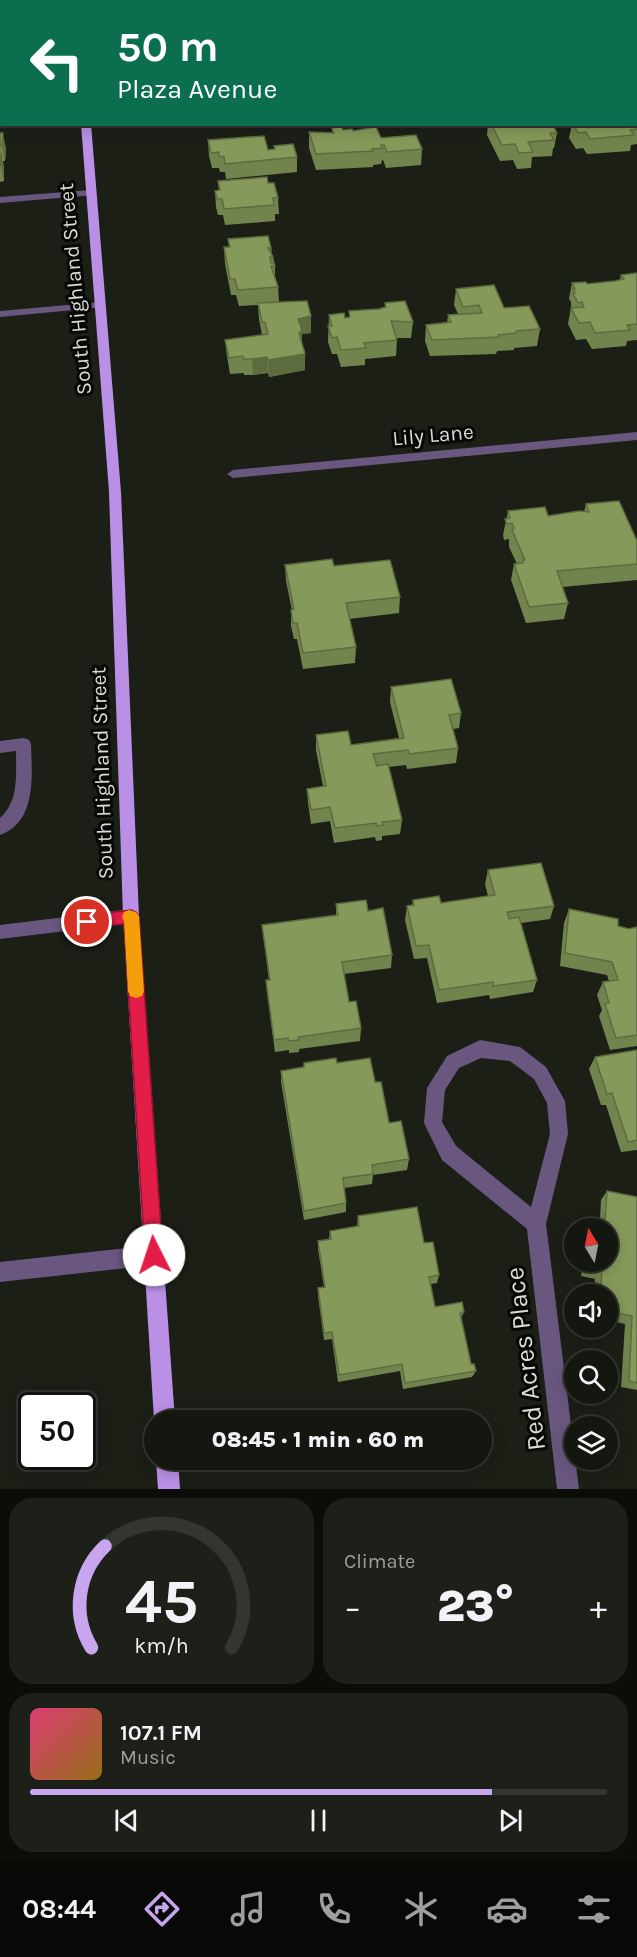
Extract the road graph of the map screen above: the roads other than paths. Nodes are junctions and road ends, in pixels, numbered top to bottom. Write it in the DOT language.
graph roads {
  1 [pos="86,126"];
  2 [pos="90,193"];
  3 [pos="0,200"];
  4 [pos="100,305"];
  5 [pos="0,314"];
  6 [pos="637,436"];
  7 [pos="233,474"];
  8 [pos="0,747"];
  9 [pos="0,828"];
  10 [pos="131,916"];
  11 [pos="0,932"];
  12 [pos="536,1224"];
  13 [pos="154,1255"];
  14 [pos="0,1272"];
  15 [pos="164,1410"];
  16 [pos="168,1470"];
  17 [pos="169,1489"];
  18 [pos="568,1489"];
  1 -- 2 [label="main road, South Highland Street"];
  2 -- 3 [label="street"];
  2 -- 4 [label="main road, South Highland Street"];
  4 -- 5 [label="street"];
  4 -- 10 [label="main road, South Highland Street"];
  6 -- 7 [label="street, Lily Lane"];
  8 -- 9 [label="street"];
  10 -- 11 [label="street"];
  10 -- 13 [label="main road, South Highland Street"];
  12 -- 12 [label="street, Red Acres Place"];
  12 -- 18 [label="street, Red Acres Place"];
  13 -- 14 [label="street"];
  13 -- 15 [label="main road, South Highland Street"];
  16 -- 17 [label="main road"];
}
